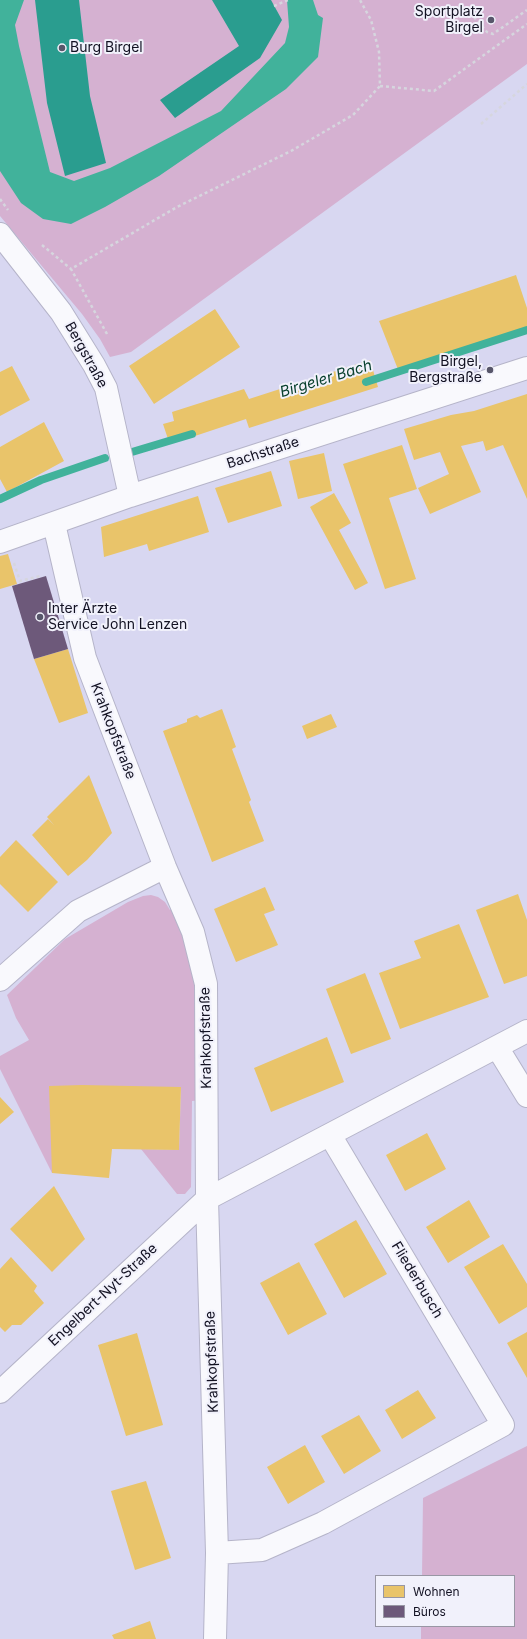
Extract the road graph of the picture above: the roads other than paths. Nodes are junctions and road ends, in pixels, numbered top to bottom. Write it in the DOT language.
graph roads {
  1 [pos="0,234"];
  2 [pos="527,368"];
  3 [pos="128,486"];
  4 [pos="54,524"];
  5 [pos="0,542"];
  6 [pos="165,867"];
  7 [pos="0,980"];
  8 [pos="527,1031"];
  9 [pos="497,1047"];
  10 [pos="527,1096"];
  11 [pos="330,1135"];
  12 [pos="207,1199"];
  13 [pos="0,1392"];
  14 [pos="217,1553"];
  15 [pos="215,1639"];
  1 -- 3 [label="street, Bergstraße"];
  2 -- 3 [label="street, Bachstraße"];
  3 -- 4 [label="street, Bachstraße"];
  4 -- 5 [label="street, Bachstraße"];
  4 -- 6 [label="street, Krahkopfstraße"];
  6 -- 7 [label="street"];
  6 -- 12 [label="street, Krahkopfstraße"];
  8 -- 9 [label="street"];
  9 -- 10 [label="street"];
  9 -- 11 [label="street"];
  11 -- 12 [label="street"];
  11 -- 14 [label="street, Fliederbusch"];
  12 -- 13 [label="street, Engelbert-Nyt-Straße"];
  12 -- 14 [label="street, Krahkopfstraße"];
  14 -- 15 [label="street, Krahkopfstraße"];
}
